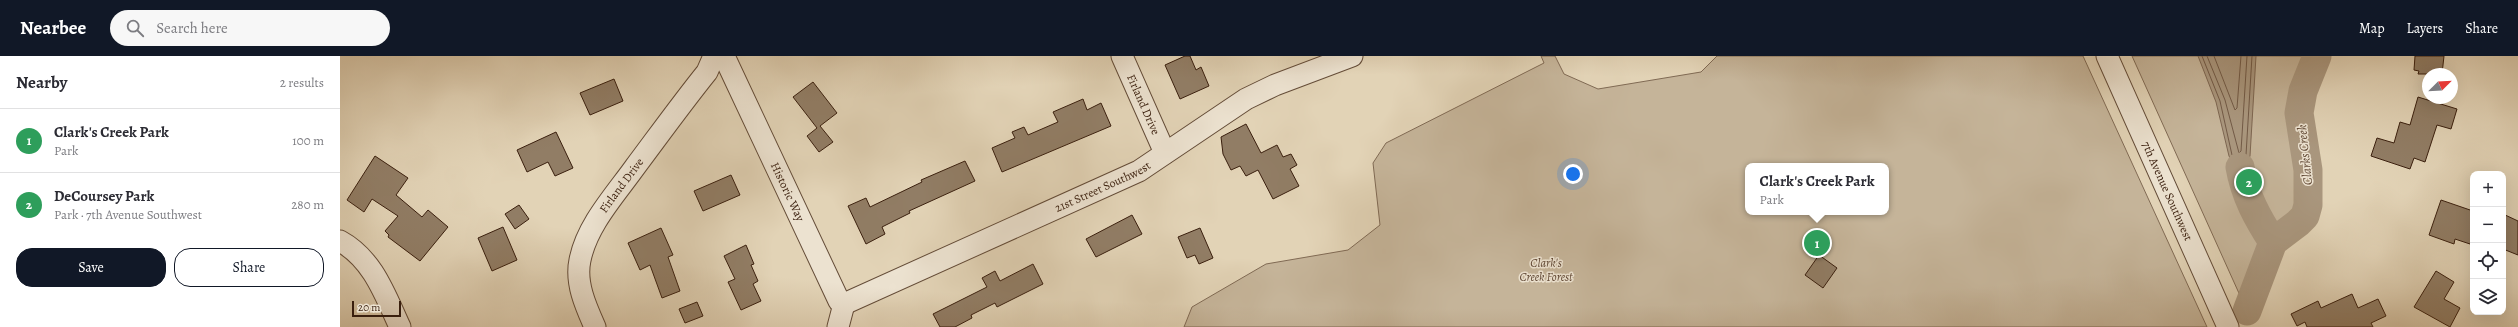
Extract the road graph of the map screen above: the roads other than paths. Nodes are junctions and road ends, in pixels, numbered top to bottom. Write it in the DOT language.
graph roads {
  1 [pos="714,56"];
  2 [pos="724,56"];
  3 [pos="1122,56"];
  4 [pos="1352,56"];
  5 [pos="2107,56"];
  6 [pos="1165,153"];
  7 [pos="340,241"];
  8 [pos="844,304"];
  9 [pos="2226,321"];
  10 [pos="593,326"];
  11 [pos="400,327"];
  12 [pos="838,327"];
  1 -- 10 [label="street, Firland Drive"];
  2 -- 8 [label="street, Historic Way"];
  3 -- 6 [label="street, Firland Drive"];
  4 -- 6 [label="street, 21st Street Southwest"];
  5 -- 9 [label="street, 7th Avenue Southwest"];
  6 -- 8 [label="street, 21st Street Southwest"];
  7 -- 11 [label="street"];
  8 -- 12 [label="street"];
}
